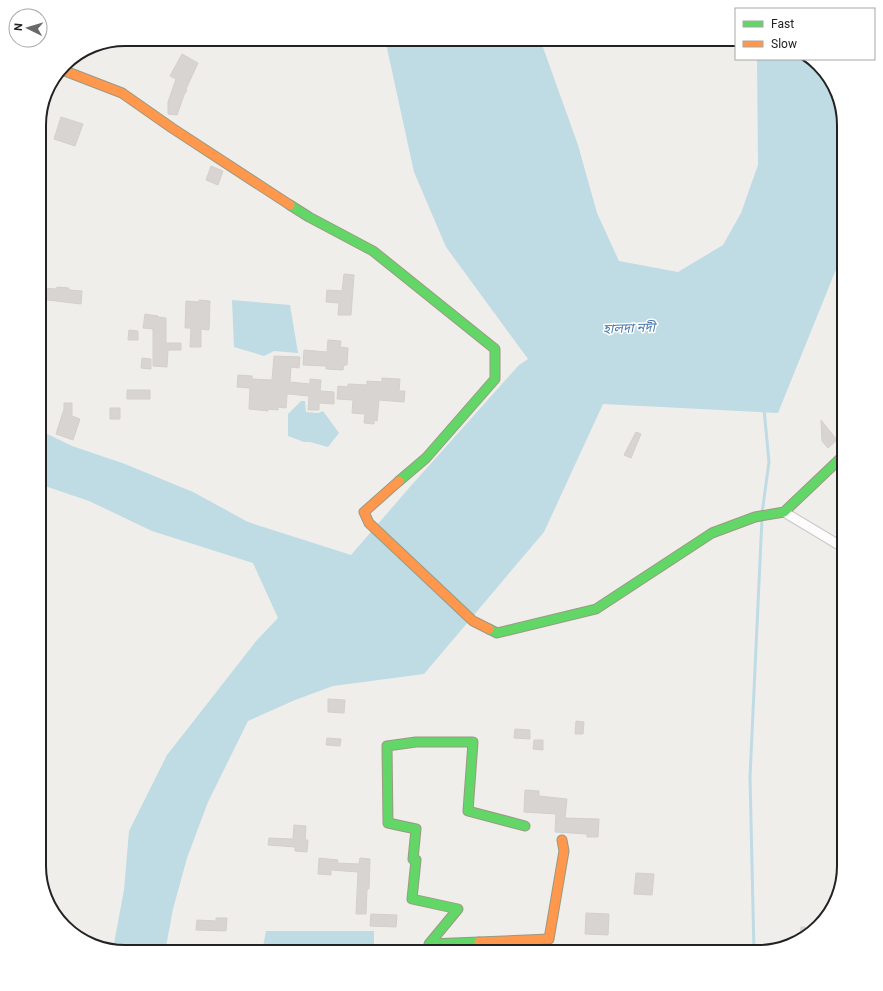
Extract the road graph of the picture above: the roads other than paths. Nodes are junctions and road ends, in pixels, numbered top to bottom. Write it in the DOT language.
graph roads {
  1 [pos="67,72"];
  2 [pos="837,463"];
  3 [pos="784,512"];
  4 [pos="837,544"];
  5 [pos="525,826"];
  6 [pos="562,840"];
  1 -- 3 [label="street"];
  2 -- 3 [label="street"];
  3 -- 4 [label="street"];
  5 -- 6 [label="street"];
}
